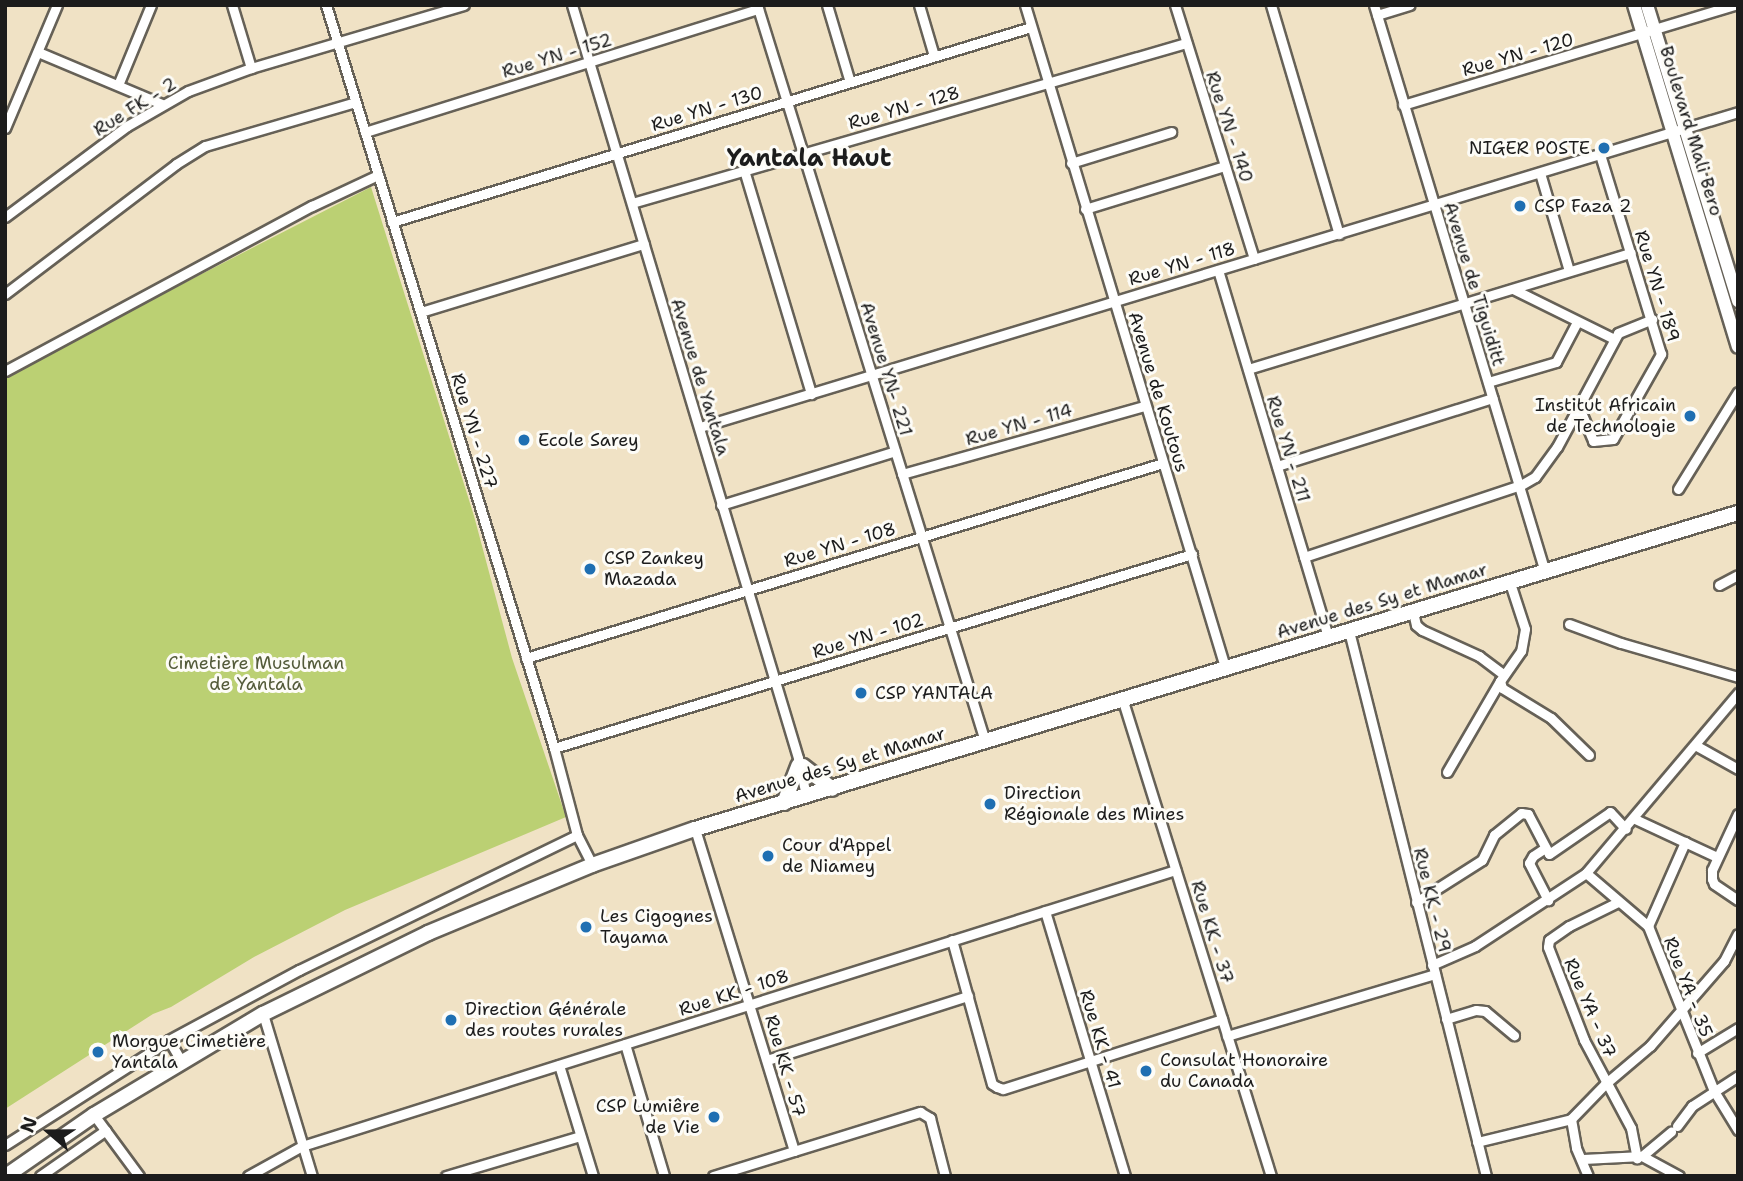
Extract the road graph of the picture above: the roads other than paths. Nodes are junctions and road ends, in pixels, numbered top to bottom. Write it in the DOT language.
graph roads {
  1 [pos="57,5"];
  2 [pos="151,5"];
  3 [pos="232,5"];
  4 [pos="326,5"];
  5 [pos="464,5"];
  6 [pos="572,5"];
  7 [pos="827,5"];
  8 [pos="919,5"];
  9 [pos="1025,5"];
  10 [pos="1175,5"];
  11 [pos="1271,5"];
  12 [pos="1409,5"];
  13 [pos="1634,5"];
  14 [pos="1647,5"];
  15 [pos="1735,5"];
  16 [pos="758,7"];
  17 [pos="1375,10"];
  18 [pos="1738,17"];
  19 [pos="1031,27"];
  20 [pos="1648,32"];
  21 [pos="338,43"];
  22 [pos="1186,43"];
  23 [pos="38,52"];
  24 [pos="934,56"];
  25 [pos="589,63"];
  26 [pos="251,68"];
  27 [pos="850,82"];
  28 [pos="1047,83"];
  29 [pos="118,85"];
  30 [pos="787,101"];
  31 [pos="355,102"];
  32 [pos="162,104"];
  33 [pos="1403,105"];
  34 [pos="1738,112"];
  35 [pos="5,128"];
  36 [pos="1679,130"];
  37 [pos="365,132"];
  38 [pos="1171,132"];
  39 [pos="803,153"];
  40 [pos="615,154"];
  41 [pos="1600,154"];
  42 [pos="1071,163"];
  43 [pos="1226,166"];
  44 [pos="744,170"];
  45 [pos="1540,173"];
  46 [pos="378,175"];
  47 [pos="632,203"];
  48 [pos="1433,205"];
  49 [pos="1085,209"];
  50 [pos="5,217"];
  51 [pos="392,222"];
  52 [pos="1339,234"];
  53 [pos="644,244"];
  54 [pos="1631,253"];
  55 [pos="1255,259"];
  56 [pos="1218,270"];
  57 [pos="1569,271"];
  58 [pos="1513,289"];
  59 [pos="5,294"];
  60 [pos="1738,301"];
  61 [pos="1113,302"];
  62 [pos="1464,304"];
  63 [pos="421,312"];
  64 [pos="1652,320"];
  65 [pos="1577,322"];
  66 [pos="1614,339"];
  67 [pos="1738,347"];
  68 [pos="1248,369"];
  69 [pos="5,371"];
  70 [pos="872,375"];
  71 [pos="1488,382"];
  72 [pos="1738,391"];
  73 [pos="811,394"];
  74 [pos="1493,398"];
  75 [pos="1578,405"];
  76 [pos="1144,406"];
  77 [pos="699,427"];
  78 [pos="895,451"];
  79 [pos="1163,463"];
  80 [pos="1277,466"];
  81 [pos="902,474"];
  82 [pos="1521,485"];
  83 [pos="1678,489"];
  84 [pos="721,505"];
  85 [pos="1737,514"];
  86 [pos="922,537"];
  87 [pos="1192,554"];
  88 [pos="1304,557"];
  89 [pos="1545,572"];
  90 [pos="1738,575"];
  91 [pos="1510,583"];
  92 [pos="1719,585"];
  93 [pos="747,590"];
  94 [pos="1413,612"];
  95 [pos="1569,624"];
  96 [pos="950,628"];
  97 [pos="1349,631"];
  98 [pos="1328,637"];
  99 [pos="526,658"];
  100 [pos="1225,667"];
  101 [pos="1738,677"];
  102 [pos="1502,678"];
  103 [pos="774,681"];
  104 [pos="1738,693"];
  105 [pos="1122,698"];
  106 [pos="985,741"];
  107 [pos="1695,745"];
  108 [pos="554,748"];
  109 [pos="1589,755"];
  110 [pos="800,763"];
  111 [pos="1738,769"];
  112 [pos="1447,772"];
  113 [pos="832,789"];
  114 [pos="808,795"];
  115 [pos="784,803"];
  116 [pos="1738,814"];
  117 [pos="1635,819"];
  118 [pos="1626,828"];
  119 [pos="695,830"];
  120 [pos="577,835"];
  121 [pos="1685,842"];
  122 [pos="1545,848"];
  123 [pos="1717,858"];
  124 [pos="592,865"];
  125 [pos="1175,870"];
  126 [pos="1586,873"];
  127 [pos="1548,900"];
  128 [pos="1738,900"];
  129 [pos="1416,901"];
  130 [pos="1618,902"];
  131 [pos="1045,911"];
  132 [pos="1648,926"];
  133 [pos="1738,934"];
  134 [pos="953,940"];
  135 [pos="1434,970"];
  136 [pos="968,996"];
  137 [pos="750,1004"];
  138 [pos="1681,1011"];
  139 [pos="263,1014"];
  140 [pos="1446,1018"];
  141 [pos="1222,1019"];
  142 [pos="1738,1028"];
  143 [pos="1514,1035"];
  144 [pos="1227,1036"];
  145 [pos="169,1040"];
  146 [pos="625,1044"];
  147 [pos="1697,1053"];
  148 [pos="766,1060"];
  149 [pos="1090,1060"];
  150 [pos="181,1061"];
  151 [pos="559,1065"];
  152 [pos="1738,1076"];
  153 [pos="1605,1084"];
  154 [pos="1714,1091"];
  155 [pos="94,1115"];
  156 [pos="1572,1119"];
  157 [pos="106,1130"];
  158 [pos="1738,1130"];
  159 [pos="580,1136"];
  160 [pos="1477,1142"];
  161 [pos="5,1145"];
  162 [pos="302,1146"];
  163 [pos="794,1151"];
  164 [pos="1640,1157"];
  165 [pos="1583,1159"];
  166 [pos="1124,1175"];
  167 [pos="6,1176"];
  168 [pos="40,1176"];
  169 [pos="139,1176"];
  170 [pos="248,1176"];
  171 [pos="312,1176"];
  172 [pos="446,1176"];
  173 [pos="593,1176"];
  174 [pos="664,1176"];
  175 [pos="713,1176"];
  176 [pos="945,1176"];
  177 [pos="1271,1176"];
  178 [pos="1486,1176"];
  179 [pos="1588,1176"];
  180 [pos="1679,1176"];
  1 -- 23 [label="street"];
  2 -- 29 [label="street"];
  3 -- 26 [label="street"];
  4 -- 21 [label="street, Rue YN - 227"];
  5 -- 21 [label="street, Rue FK - 2"];
  6 -- 25 [label="street, Avenue de Yantala"];
  7 -- 27 [label="street"];
  8 -- 24 [label="street"];
  9 -- 19 [label="street, Avenue de Koutous"];
  10 -- 22 [label="street, Rue YN - 140"];
  11 -- 52 [label="street"];
  12 -- 17 [label="street"];
  13 -- 20 [label="main road, Boulevard Mali Bero"];
  14 -- 20 [label="main road, Boulevard Mali Bero"];
  15 -- 18 [label="street"];
  15 -- 20 [label="street, Rue YN - 120"];
  16 -- 25 [label="street, Rue YN - 152"];
  16 -- 30 [label="street, Avenue YN- 221"];
  17 -- 33 [label="street, Avenue de Tiguiditt"];
  19 -- 24 [label="street, Rue YN - 130"];
  19 -- 28 [label="street, Avenue de Koutous"];
  20 -- 33 [label="street, Rue YN - 120"];
  20 -- 36 [label="main road, Boulevard Mali Bero"];
  21 -- 26 [label="street, Rue FK - 2"];
  21 -- 31 [label="street, Rue YN - 227"];
  22 -- 28 [label="street, Rue YN - 128"];
  22 -- 43 [label="street, Rue YN - 140"];
  23 -- 29 [label="street"];
  23 -- 35 [label="street"];
  24 -- 27 [label="street, Rue YN - 130"];
  25 -- 37 [label="street, Rue YN - 152"];
  25 -- 40 [label="street, Avenue de Yantala"];
  26 -- 32 [label="street, Rue FK - 2"];
  27 -- 30 [label="street, Rue YN - 130"];
  28 -- 39 [label="street, Rue YN - 128"];
  28 -- 42 [label="street, Avenue de Koutous"];
  29 -- 32 [label="street"];
  30 -- 39 [label="street, Avenue YN- 221"];
  30 -- 40 [label="street, Rue YN - 130"];
  31 -- 37 [label="street, Rue YN - 227"];
  31 -- 59 [label="street"];
  32 -- 50 [label="street, Rue FK - 2"];
  33 -- 48 [label="street, Avenue de Tiguiditt"];
  34 -- 36 [label="street, Rue YN - 118"];
  36 -- 41 [label="street, Rue YN - 118"];
  36 -- 60 [label="main road, Boulevard Mali Bero"];
  36 -- 67 [label="main road, Boulevard Mali Bero"];
  37 -- 46 [label="street, Rue YN - 227"];
  38 -- 42 [label="street"];
  39 -- 44 [label="street, Rue YN - 128"];
  39 -- 70 [label="street, Avenue YN- 221"];
  40 -- 47 [label="street, Avenue de Yantala"];
  40 -- 51 [label="street, Rue YN - 130"];
  41 -- 45 [label="street, Rue YN - 118"];
  41 -- 54 [label="street, Rue YN - 189"];
  42 -- 49 [label="street, Avenue de Koutous"];
  43 -- 49 [label="street"];
  43 -- 55 [label="street, Rue YN - 140"];
  44 -- 47 [label="street, Rue YN - 128"];
  44 -- 73 [label="street"];
  45 -- 48 [label="street, Rue YN - 118"];
  45 -- 57 [label="street"];
  46 -- 51 [label="street, Rue YN - 227"];
  46 -- 69 [label="street"];
  47 -- 53 [label="street, Avenue de Yantala"];
  48 -- 52 [label="street, Rue YN - 118"];
  48 -- 62 [label="street, Avenue de Tiguiditt"];
  49 -- 61 [label="street, Avenue de Koutous"];
  51 -- 63 [label="street, Rue YN - 227"];
  52 -- 55 [label="street, Rue YN - 118"];
  53 -- 63 [label="street"];
  53 -- 77 [label="street, Avenue de Yantala"];
  54 -- 57 [label="street"];
  54 -- 64 [label="street, Rue YN - 189"];
  55 -- 56 [label="street, Rue YN - 118"];
  56 -- 61 [label="street, Rue YN - 118"];
  56 -- 68 [label="street, Rue YN - 211"];
  57 -- 58 [label="street"];
  58 -- 62 [label="street"];
  58 -- 65 [label="street"];
  61 -- 70 [label="street, Rue YN - 118"];
  61 -- 76 [label="street, Avenue de Koutous"];
  62 -- 68 [label="street"];
  62 -- 71 [label="street, Avenue de Tiguiditt"];
  63 -- 99 [label="street, Rue YN - 227"];
  64 -- 66 [label="street"];
  64 -- 75 [label="street, Rue YN - 189"];
  65 -- 66 [label="street"];
  65 -- 71 [label="street"];
  66 -- 75 [label="street"];
  68 -- 80 [label="street, Rue YN - 211"];
  70 -- 73 [label="street, Rue YN - 118"];
  70 -- 78 [label="street, Avenue YN- 221"];
  71 -- 74 [label="street, Avenue de Tiguiditt"];
  72 -- 83 [label="street"];
  73 -- 77 [label="street, Rue YN - 118"];
  74 -- 80 [label="street"];
  74 -- 82 [label="street, Avenue de Tiguiditt"];
  75 -- 82 [label="street"];
  76 -- 79 [label="street, Avenue de Koutous"];
  76 -- 81 [label="street, Rue YN - 114"];
  77 -- 84 [label="street, Avenue de Yantala"];
  78 -- 81 [label="street, Avenue YN- 221"];
  78 -- 84 [label="street"];
  79 -- 86 [label="street, Rue YN - 108"];
  79 -- 87 [label="street, Avenue de Koutous"];
  80 -- 88 [label="street, Rue YN - 211"];
  81 -- 86 [label="street, Avenue YN- 221"];
  82 -- 88 [label="street"];
  82 -- 89 [label="street, Avenue de Tiguiditt"];
  84 -- 93 [label="street, Avenue de Yantala"];
  85 -- 89 [label="highway, Avenue des Sy et Mamar"];
  86 -- 93 [label="street, Rue YN - 108"];
  86 -- 96 [label="street, Avenue YN- 221"];
  87 -- 96 [label="street, Rue YN - 102"];
  87 -- 100 [label="street, Avenue de Koutous"];
  88 -- 98 [label="street, Rue YN - 211"];
  89 -- 91 [label="highway, Avenue des Sy et Mamar"];
  90 -- 92 [label="street"];
  91 -- 94 [label="highway, Avenue des Sy et Mamar"];
  91 -- 102 [label="street"];
  93 -- 99 [label="street, Rue YN - 108"];
  93 -- 103 [label="street, Avenue de Yantala"];
  94 -- 97 [label="highway, Avenue des Sy et Mamar"];
  94 -- 102 [label="street"];
  95 -- 101 [label="street"];
  96 -- 103 [label="street, Rue YN - 102"];
  96 -- 106 [label="street, Avenue YN- 221"];
  97 -- 98 [label="highway, Avenue des Sy et Mamar"];
  97 -- 129 [label="street, Rue KK - 29"];
  98 -- 100 [label="highway, Avenue des Sy et Mamar"];
  99 -- 108 [label="street, Rue YN - 227"];
  100 -- 105 [label="highway, Avenue des Sy et Mamar"];
  102 -- 109 [label="street"];
  102 -- 112 [label="street"];
  103 -- 108 [label="street, Rue YN - 102"];
  103 -- 110 [label="street, Avenue de Yantala"];
  104 -- 107 [label="street"];
  105 -- 106 [label="highway, Avenue des Sy et Mamar"];
  105 -- 125 [label="street, Rue KK - 37"];
  106 -- 113 [label="highway, Avenue des Sy et Mamar"];
  107 -- 111 [label="street"];
  107 -- 117 [label="street"];
  108 -- 120 [label="street, Rue YN - 227"];
  110 -- 113 [label="highway"];
  110 -- 114 [label="street, Avenue de Yantala"];
  110 -- 115 [label="highway"];
  113 -- 114 [label="highway, Avenue des Sy et Mamar"];
  114 -- 115 [label="highway, Avenue des Sy et Mamar"];
  115 -- 119 [label="highway, Avenue des Sy et Mamar"];
  116 -- 123 [label="street"];
  117 -- 118 [label="street"];
  117 -- 121 [label="street"];
  118 -- 122 [label="street"];
  118 -- 126 [label="street"];
  119 -- 124 [label="highway, Avenue des Sy et Mamar"];
  119 -- 137 [label="street, Rue KK - 57"];
  120 -- 124 [label="street, Rue YN - 227"];
  120 -- 145 [label="street"];
  121 -- 123 [label="street"];
  121 -- 132 [label="street"];
  122 -- 127 [label="street"];
  122 -- 129 [label="street"];
  123 -- 128 [label="street"];
  124 -- 139 [label="highway, Avenue des Sy et Mamar"];
  125 -- 131 [label="street, Rue KK - 108"];
  125 -- 141 [label="street, Rue KK - 37"];
  126 -- 127 [label="street"];
  126 -- 130 [label="street, Rue YA - 35"];
  127 -- 135 [label="street"];
  129 -- 135 [label="street, Rue KK - 29"];
  130 -- 132 [label="street, Rue YA - 35"];
  130 -- 153 [label="street, Rue YA - 37"];
  131 -- 134 [label="street, Rue KK - 108"];
  131 -- 149 [label="street, Rue KK - 41"];
  132 -- 138 [label="street, Rue YA - 35"];
  133 -- 138 [label="street"];
  134 -- 136 [label="street"];
  134 -- 137 [label="street, Rue KK - 108"];
  135 -- 140 [label="street, Rue KK - 29"];
  135 -- 144 [label="street"];
  136 -- 148 [label="street"];
  136 -- 149 [label="street"];
  137 -- 146 [label="street, Rue KK - 108"];
  137 -- 148 [label="street, Rue KK - 57"];
  138 -- 147 [label="street, Rue YA - 35"];
  138 -- 153 [label="street"];
  139 -- 150 [label="highway, Avenue des Sy et Mamar"];
  139 -- 162 [label="street"];
  140 -- 143 [label="street"];
  140 -- 160 [label="street, Rue KK - 29"];
  141 -- 144 [label="street, Rue KK - 37"];
  141 -- 149 [label="street"];
  142 -- 147 [label="street"];
  144 -- 177 [label="street, Rue KK - 37"];
  145 -- 150 [label="street"];
  145 -- 161 [label="street"];
  146 -- 151 [label="street, Rue KK - 108"];
  146 -- 174 [label="street"];
  147 -- 154 [label="street, Rue YA - 35"];
  148 -- 163 [label="street, Rue KK - 57"];
  149 -- 166 [label="street, Rue KK - 41"];
  150 -- 155 [label="highway, Avenue des Sy et Mamar"];
  151 -- 159 [label="street"];
  151 -- 162 [label="street, Rue KK - 108"];
  152 -- 154 [label="street"];
  153 -- 156 [label="street"];
  153 -- 164 [label="street, Rue YA - 37"];
  154 -- 158 [label="street, Rue YA - 35"];
  154 -- 164 [label="street"];
  155 -- 157 [label="street"];
  155 -- 167 [label="highway, Avenue des Sy et Mamar"];
  156 -- 160 [label="street"];
  156 -- 165 [label="street"];
  157 -- 168 [label="street"];
  157 -- 169 [label="street"];
  159 -- 172 [label="street"];
  159 -- 173 [label="street"];
  160 -- 178 [label="street, Rue KK - 29"];
  162 -- 170 [label="street, Rue KK - 108"];
  162 -- 171 [label="street"];
  163 -- 175 [label="street"];
  163 -- 176 [label="street"];
  164 -- 165 [label="street"];
  164 -- 180 [label="street"];
  165 -- 179 [label="street"];
}
